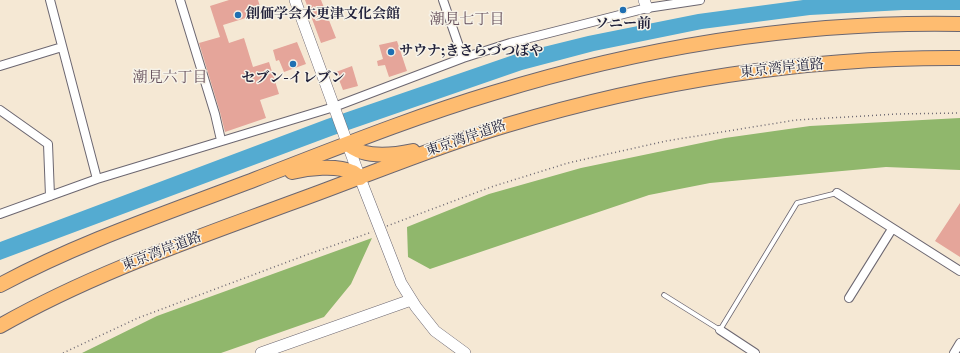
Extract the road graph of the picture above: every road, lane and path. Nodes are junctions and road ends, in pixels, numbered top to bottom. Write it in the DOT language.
graph roads {
  1 [pos="50,0"];
  2 [pos="180,0"];
  3 [pos="295,0"];
  4 [pos="443,0"];
  5 [pos="700,0"];
  6 [pos="645,4"];
  7 [pos="960,24"];
  8 [pos="62,48"];
  9 [pos="463,58"];
  10 [pos="960,58"];
  11 [pos="0,66"];
  12 [pos="334,107"];
  13 [pos="0,110"];
  14 [pos="960,113"];
  15 [pos="480,134"];
  16 [pos="221,140"];
  17 [pos="348,144"];
  18 [pos="360,178"];
  19 [pos="98,179"];
  20 [pos="226,190"];
  21 [pos="837,194"];
  22 [pos="50,196"];
  23 [pos="0,214"];
  24 [pos="380,229"];
  25 [pos="892,229"];
  26 [pos="960,271"];
  27 [pos="0,285"];
  28 [pos="664,295"];
  29 [pos="848,298"];
  30 [pos="411,300"];
  31 [pos="0,326"];
  32 [pos="720,330"];
  33 [pos="960,343"];
  34 [pos="63,353"];
  35 [pos="261,353"];
  36 [pos="465,353"];
  37 [pos="755,353"];
  38 [pos="954,353"];
  1 -- 8 [label="street"];
  2 -- 16 [label="street"];
  3 -- 12 [label="street"];
  4 -- 9 [label="street"];
  5 -- 6 [label="street"];
  6 -- 9 [label="street"];
  7 -- 17 [label="highway"];
  8 -- 11 [label="street"];
  8 -- 19 [label="street"];
  9 -- 12 [label="street"];
  10 -- 15 [label="highway, 東京湾岸道路"];
  12 -- 16 [label="street"];
  12 -- 17 [label="street"];
  13 -- 22 [label="street"];
  14 -- 24 [label="path"];
  15 -- 17 [label="highway"];
  15 -- 18 [label="highway, 東京湾岸道路"];
  16 -- 19 [label="street"];
  17 -- 18 [label="street"];
  17 -- 20 [label="highway"];
  18 -- 20 [label="highway"];
  18 -- 24 [label="street"];
  18 -- 31 [label="highway, 東京湾岸道路"];
  19 -- 22 [label="street"];
  20 -- 27 [label="highway"];
  21 -- 25 [label="street"];
  21 -- 32 [label="lane"];
  22 -- 23 [label="street"];
  24 -- 30 [label="street"];
  24 -- 34 [label="path"];
  25 -- 26 [label="street"];
  25 -- 29 [label="street"];
  28 -- 32 [label="lane"];
  30 -- 35 [label="street"];
  30 -- 36 [label="street"];
  32 -- 37 [label="street"];
  33 -- 38 [label="street"];
}
